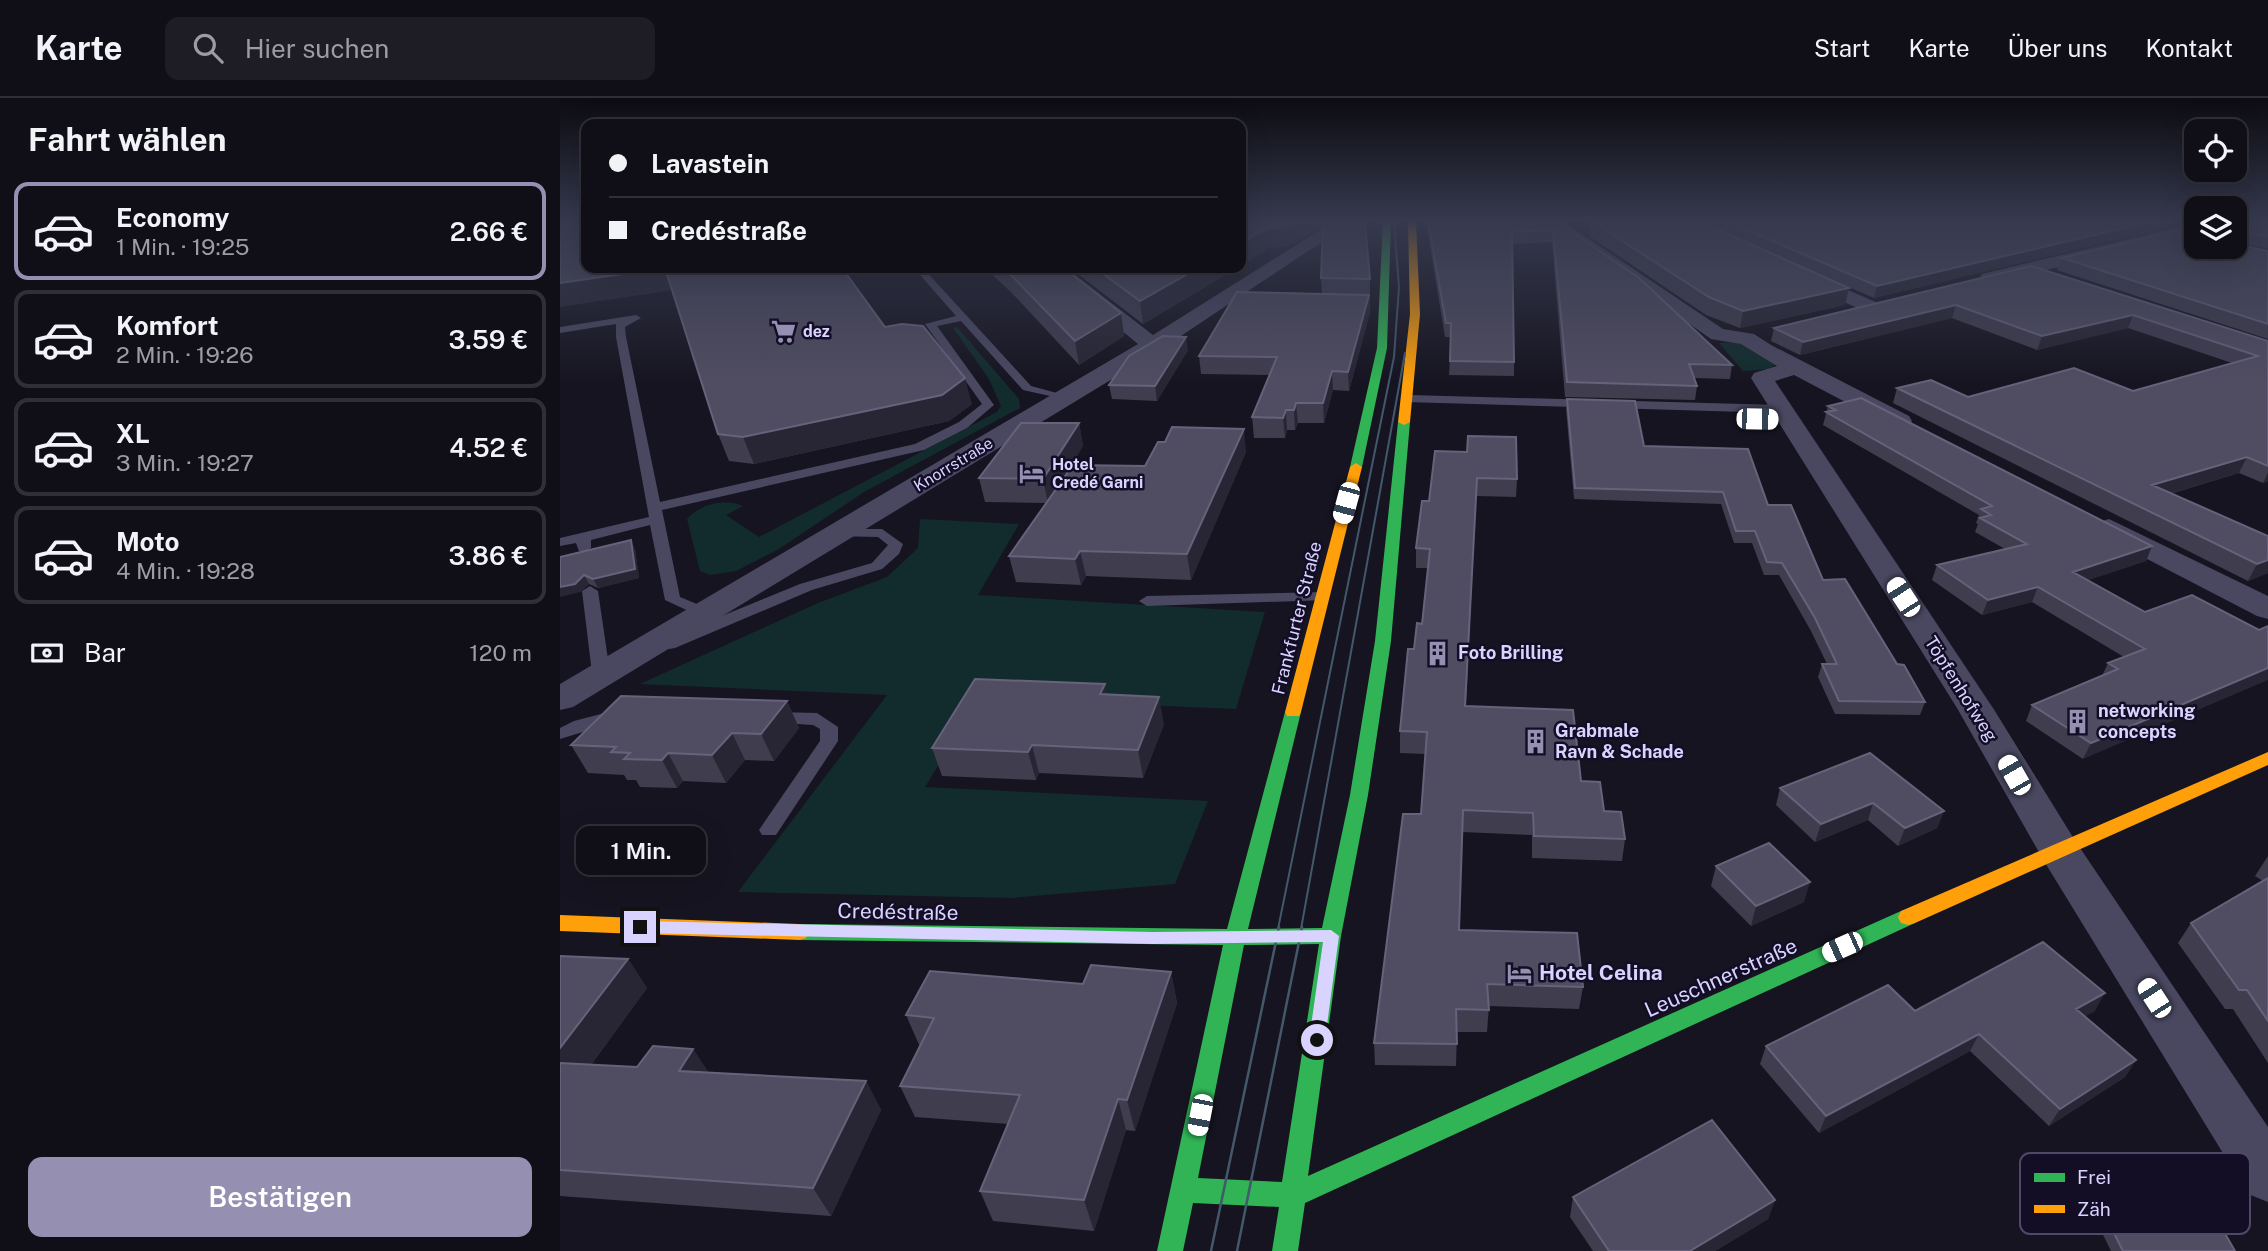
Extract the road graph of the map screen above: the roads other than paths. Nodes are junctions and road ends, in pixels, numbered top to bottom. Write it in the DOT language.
graph roads {
  1 [pos="924,275"];
  2 [pos="1064,275"];
  3 [pos="1264,275"];
  4 [pos="1382,275"];
  5 [pos="1414,275"];
  6 [pos="1634,275"];
  7 [pos="1798,275"];
  8 [pos="2003,275"];
  9 [pos="2044,275"];
  10 [pos="2065,282"];
  11 [pos="1964,284"];
  12 [pos="1891,302"];
  13 [pos="1871,307"];
  14 [pos="1846,313"];
  15 [pos="963,318"];
  16 [pos="560,330"];
  17 [pos="1772,332"];
  18 [pos="1747,338"];
  19 [pos="1152,345"];
  20 [pos="1796,367"];
  21 [pos="1064,398"];
  22 [pos="1409,399"];
  23 [pos="1785,415"];
  24 [pos="1737,419"];
  25 [pos="1927,435"];
  26 [pos="654,514"];
  27 [pos="2084,516"];
  28 [pos="839,533"];
  29 [pos="583,537"];
  30 [pos="560,542"];
  31 [pos="585,555"];
  32 [pos="590,591"];
  33 [pos="1321,597"];
  34 [pos="1147,601"];
  35 [pos="2268,609"];
  36 [pos="703,612"];
  37 [pos="607,670"];
  38 [pos="560,699"];
  39 [pos="638,714"];
  40 [pos="748,717"];
  41 [pos="563,734"];
  42 [pos="2268,758"];
  43 [pos="769,830"];
  44 [pos="2059,850"];
  45 [pos="560,923"];
  46 [pos="1331,936"];
  47 [pos="1235,938"];
  48 [pos="2268,1174"];
  49 [pos="1185,1190"];
  50 [pos="1295,1195"];
  51 [pos="1170,1251"];
  52 [pos="1285,1251"];
  1 -- 15 [label="lane"];
  2 -- 19 [label="street"];
  3 -- 19 [label="street, Knorrstraße"];
  4 -- 33 [label="main road, Frankfurter Straße"];
  5 -- 22 [label="main road"];
  6 -- 18 [label="street"];
  7 -- 13 [label="street"];
  8 -- 11 [label="street"];
  9 -- 10 [label="street"];
  12 -- 13 [label="street"];
  13 -- 14 [label="street"];
  15 -- 21 [label="lane"];
  15 -- 26 [label="lane"];
  16 -- 26 [label="lane"];
  17 -- 18 [label="street"];
  18 -- 20 [label="street"];
  19 -- 21 [label="street, Knorrstraße"];
  20 -- 23 [label="street, Töpfenhofweg"];
  20 -- 25 [label="street"];
  21 -- 28 [label="street, Knorrstraße"];
  22 -- 23 [label="lane"];
  22 -- 46 [label="main road"];
  23 -- 24 [label="lane"];
  23 -- 44 [label="street, Töpfenhofweg"];
  26 -- 29 [label="lane"];
  26 -- 36 [label="lane"];
  27 -- 35 [label="street"];
  28 -- 36 [label="street, Knorrstraße"];
  28 -- 37 [label="lane"];
  29 -- 30 [label="lane"];
  29 -- 31 [label="lane"];
  32 -- 37 [label="lane"];
  33 -- 34 [label="lane"];
  33 -- 47 [label="main road, Frankfurter Straße"];
  36 -- 37 [label="street, Knorrstraße"];
  37 -- 38 [label="street, Knorrstraße"];
  39 -- 41 [label="lane"];
  40 -- 43 [label="lane"];
  42 -- 44 [label="main road, Leuschnerstraße"];
  44 -- 48 [label="street, Töpfenhofweg"];
  44 -- 50 [label="main road, Leuschnerstraße"];
  45 -- 47 [label="main road, Credéstraße"];
  46 -- 47 [label="main road"];
  46 -- 50 [label="main road"];
  47 -- 49 [label="main road, Frankfurter Straße"];
  49 -- 50 [label="main road, Leuschnerstraße"];
  49 -- 51 [label="main road, Frankfurter Straße"];
  50 -- 52 [label="main road"];
}
